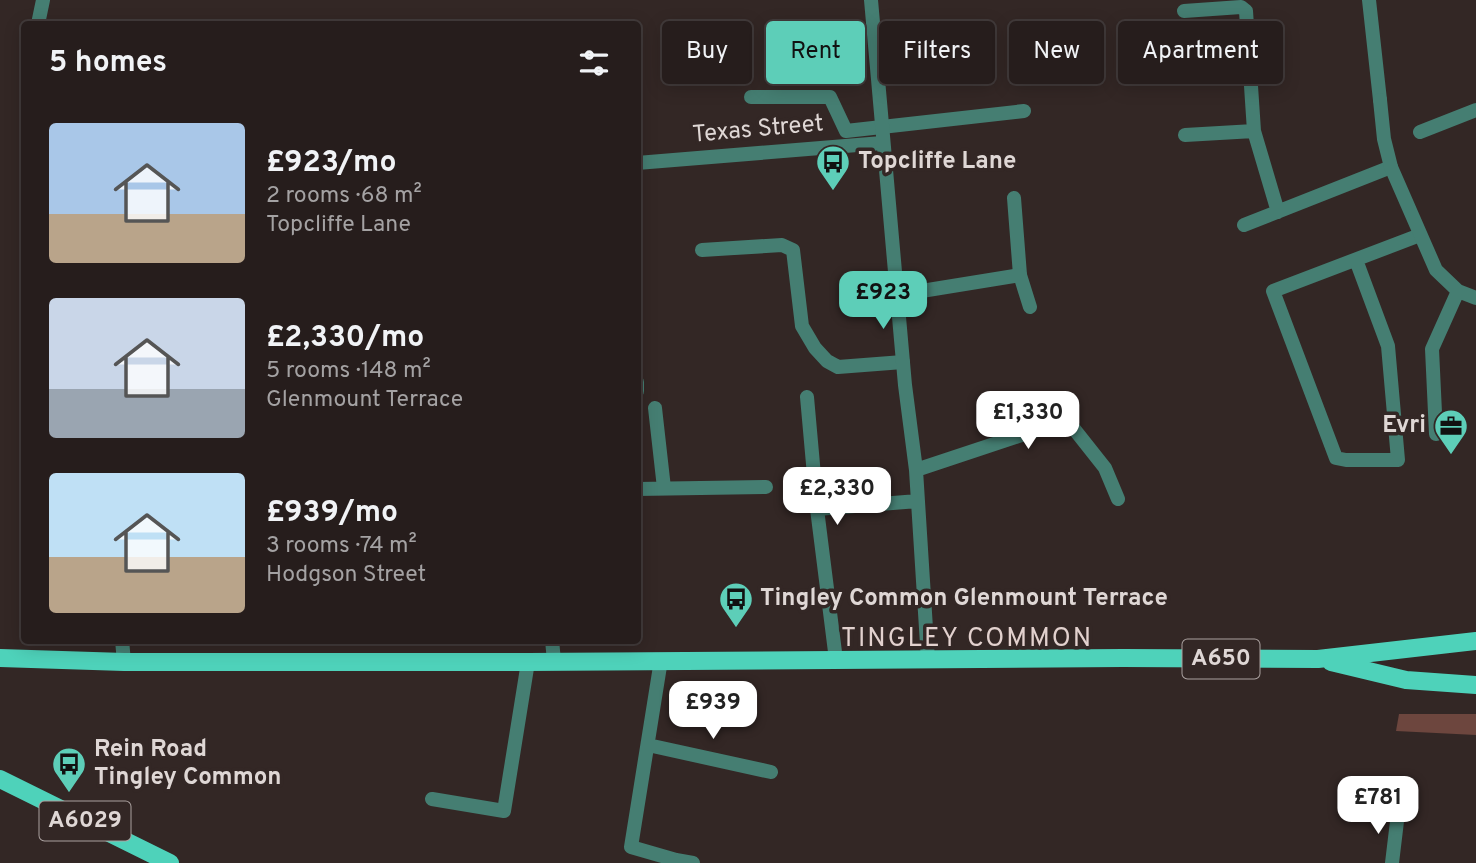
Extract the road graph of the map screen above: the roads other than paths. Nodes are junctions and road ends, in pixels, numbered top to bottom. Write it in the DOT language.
graph roads {
  1 [pos="43,0"];
  2 [pos="871,0"];
  3 [pos="1370,0"];
  4 [pos="1184,11"];
  5 [pos="39,21"];
  6 [pos="1247,21"];
  7 [pos="1251,84"];
  8 [pos="751,97"];
  9 [pos="1476,110"];
  10 [pos="1024,111"];
  11 [pos="881,127"];
  12 [pos="1254,131"];
  13 [pos="1420,132"];
  14 [pos="1185,135"];
  15 [pos="882,143"];
  16 [pos="641,163"];
  17 [pos="1391,167"];
  18 [pos="1014,198"];
  19 [pos="1278,212"];
  20 [pos="1244,225"];
  21 [pos="1420,235"];
  22 [pos="702,250"];
  23 [pos="1356,260"];
  24 [pos="1020,275"];
  25 [pos="1458,291"];
  26 [pos="897,295"];
  27 [pos="1476,298"];
  28 [pos="1030,307"];
  29 [pos="903,362"];
  30 [pos="807,397"];
  31 [pos="656,408"];
  32 [pos="1436,434"];
  33 [pos="916,470"];
  34 [pos="664,488"];
  35 [pos="766,488"];
  36 [pos="641,489"];
  37 [pos="1118,499"];
  38 [pos="918,501"];
  39 [pos="817,509"];
  40 [pos="1476,641"];
  41 [pos="122,644"];
  42 [pos="552,644"];
  43 [pos="0,658"];
  44 [pos="1318,659"];
  45 [pos="661,660"];
  46 [pos="835,660"];
  47 [pos="928,660"];
  48 [pos="554,661"];
  49 [pos="124,662"];
  50 [pos="528,662"];
  51 [pos="1476,685"];
  52 [pos="648,745"];
  53 [pos="771,772"];
  54 [pos="0,779"];
  55 [pos="432,799"];
  56 [pos="1398,813"];
  57 [pos="170,863"];
  58 [pos="693,863"];
  59 [pos="1392,863"];
  1 -- 5 [label="street"];
  2 -- 11 [label="street"];
  3 -- 17 [label="street"];
  4 -- 6 [label="street"];
  7 -- 12 [label="street"];
  8 -- 11 [label="street"];
  9 -- 13 [label="street"];
  10 -- 11 [label="street"];
  11 -- 15 [label="street"];
  12 -- 14 [label="street"];
  12 -- 19 [label="street"];
  15 -- 16 [label="street, Texas Street"];
  15 -- 26 [label="street"];
  17 -- 19 [label="street"];
  17 -- 21 [label="street"];
  18 -- 24 [label="street"];
  19 -- 20 [label="street"];
  21 -- 23 [label="street"];
  21 -- 25 [label="street"];
  22 -- 29 [label="street"];
  23 -- 23 [label="street"];
  24 -- 26 [label="street"];
  24 -- 28 [label="street"];
  25 -- 27 [label="street"];
  25 -- 32 [label="street"];
  26 -- 29 [label="street"];
  29 -- 33 [label="street"];
  30 -- 39 [label="street"];
  31 -- 34 [label="street"];
  33 -- 37 [label="street"];
  33 -- 38 [label="street"];
  34 -- 35 [label="street"];
  34 -- 36 [label="street"];
  38 -- 39 [label="street"];
  38 -- 47 [label="street"];
  39 -- 46 [label="street"];
  40 -- 44 [label="main road, A650"];
  41 -- 49 [label="street"];
  42 -- 48 [label="street"];
  43 -- 49 [label="main road, A650"];
  44 -- 47 [label="main road, A650"];
  44 -- 51 [label="main road, A650"];
  45 -- 46 [label="main road, A650"];
  45 -- 48 [label="main road, A650"];
  45 -- 52 [label="street"];
  46 -- 47 [label="main road, A650"];
  48 -- 50 [label="main road, A650"];
  49 -- 50 [label="main road, A650"];
  50 -- 55 [label="street"];
  52 -- 53 [label="street"];
  52 -- 58 [label="street"];
  54 -- 57 [label="main road, A6029"];
  56 -- 59 [label="street"];
}
